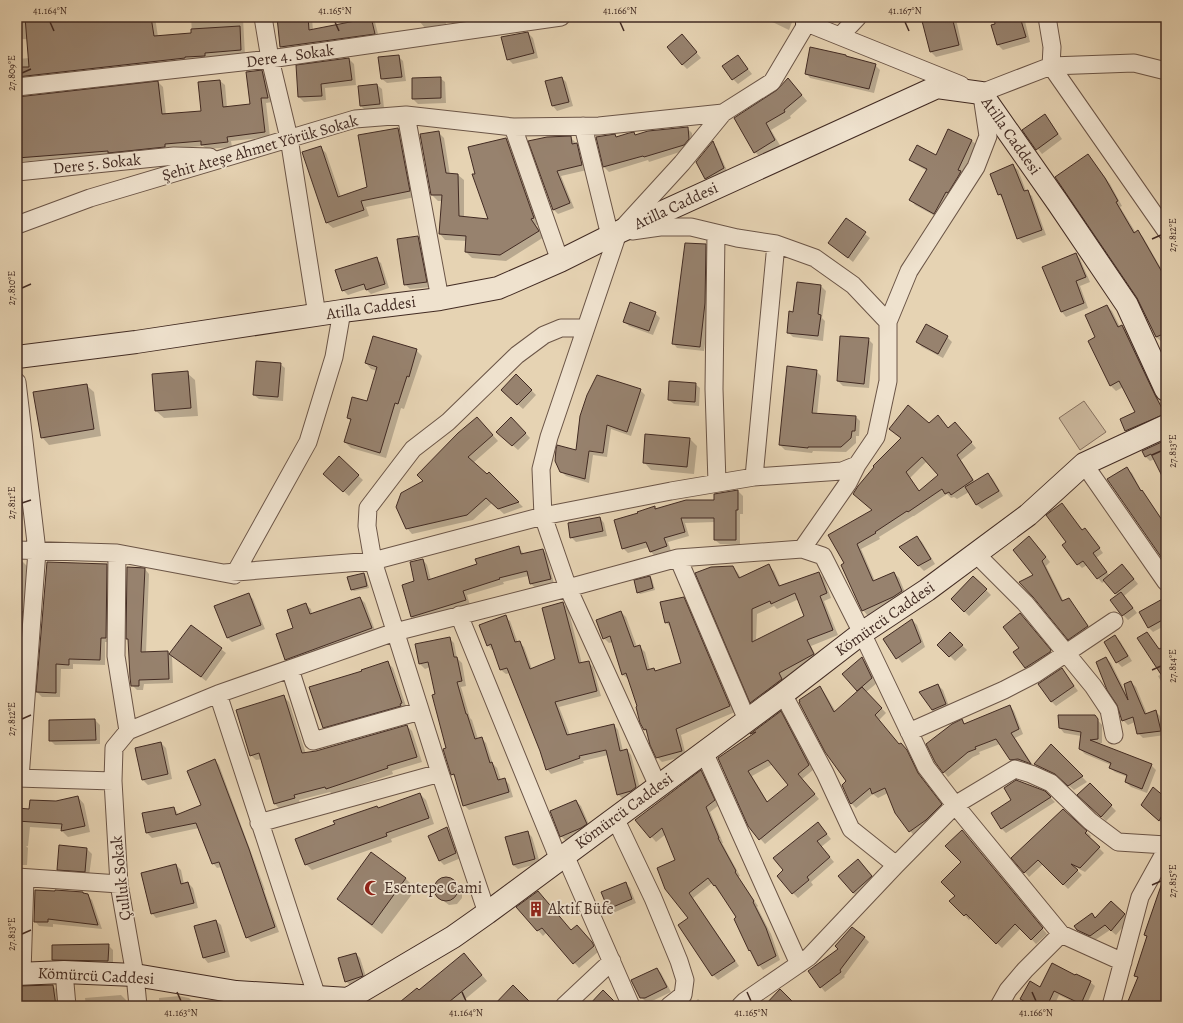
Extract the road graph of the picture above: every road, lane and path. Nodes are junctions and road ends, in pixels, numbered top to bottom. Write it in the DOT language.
graph roads {
  1 [pos="263,17"];
  2 [pos="561,17"];
  3 [pos="858,17"];
  4 [pos="1047,17"];
  5 [pos="807,20"];
  6 [pos="840,36"];
  7 [pos="270,59"];
  8 [pos="1052,66"];
  9 [pos="1166,71"];
  10 [pos="17,87"];
  11 [pos="981,93"];
  12 [pos="723,114"];
  13 [pos="406,115"];
  14 [pos="583,126"];
  15 [pos="513,127"];
  16 [pos="289,138"];
  17 [pos="226,157"];
  18 [pos="17,172"];
  19 [pos="17,225"];
  20 [pos="1166,231"];
  21 [pos="716,233"];
  22 [pos="614,234"];
  23 [pos="776,244"];
  24 [pos="560,261"];
  25 [pos="440,299"];
  26 [pos="342,311"];
  27 [pos="317,315"];
  28 [pos="888,322"];
  29 [pos="585,328"];
  30 [pos="17,357"];
  31 [pos="17,382"];
  32 [pos="1166,390"];
  33 [pos="1166,426"];
  34 [pos="857,464"];
  35 [pos="1084,464"];
  36 [pos="754,477"];
  37 [pos="717,483"];
  38 [pos="543,516"];
  39 [pos="802,549"];
  40 [pos="17,550"];
  41 [pos="37,551"];
  42 [pos="117,553"];
  43 [pos="976,554"];
  44 [pos="678,558"];
  45 [pos="373,561"];
  46 [pos="230,573"];
  47 [pos="1166,582"];
  48 [pos="568,588"];
  49 [pos="459,616"];
  50 [pos="1114,621"];
  51 [pos="395,632"];
  52 [pos="862,633"];
  53 [pos="1065,652"];
  54 [pos="290,669"];
  55 [pos="218,694"];
  56 [pos="782,694"];
  57 [pos="420,711"];
  58 [pos="747,720"];
  59 [pos="128,731"];
  60 [pos="909,732"];
  61 [pos="1114,735"];
  62 [pos="704,752"];
  63 [pos="440,773"];
  64 [pos="18,778"];
  65 [pos="113,781"];
  66 [pos="658,786"];
  67 [pos="955,805"];
  68 [pos="615,818"];
  69 [pos="259,823"];
  70 [pos="1166,845"];
  71 [pos="1166,850"];
  72 [pos="562,858"];
  73 [pos="896,865"];
  74 [pos="21,878"];
  75 [pos="119,884"];
  76 [pos="486,913"];
  77 [pos="1061,934"];
  78 [pos="612,961"];
  79 [pos="1123,962"];
  80 [pos="798,964"];
  81 [pos="64,972"];
  82 [pos="20,973"];
  83 [pos="135,976"];
  84 [pos="317,998"];
  85 [pos="240,999"];
  86 [pos="351,1002"];
  87 [pos="67,1006"];
  88 [pos="138,1006"];
  89 [pos="564,1006"];
  90 [pos="630,1006"];
  91 [pos="669,1006"];
  92 [pos="740,1006"];
  93 [pos="999,1006"];
  94 [pos="1111,1006"];
  1 -- 7 [label="street"];
  2 -- 7 [label="street, Dere 4. Sokak"];
  3 -- 6 [label="street"];
  4 -- 8 [label="street"];
  5 -- 6 [label="street, Şehit Ateşe Ahmet Yörük Sokak"];
  5 -- 12 [label="street, Şehit Ateşe Ahmet Yörük Sokak"];
  6 -- 11 [label="street, Şehit Ateşe Ahmet Yörük Sokak"];
  7 -- 10 [label="street, Dere 4. Sokak"];
  7 -- 16 [label="street"];
  8 -- 9 [label="street"];
  8 -- 11 [label="street"];
  8 -- 20 [label="street"];
  11 -- 22 [label="street, Atilla Caddesi"];
  11 -- 28 [label="street"];
  11 -- 32 [label="street, Atilla Caddesi"];
  12 -- 14 [label="street, Şehit Ateşe Ahmet Yörük Sokak"];
  12 -- 22 [label="street"];
  13 -- 15 [label="street, Şehit Ateşe Ahmet Yörük Sokak"];
  13 -- 16 [label="street, Şehit Ateşe Ahmet Yörük Sokak"];
  13 -- 25 [label="street"];
  14 -- 15 [label="street, Şehit Ateşe Ahmet Yörük Sokak"];
  14 -- 22 [label="street"];
  15 -- 24 [label="street"];
  16 -- 17 [label="street, Şehit Ateşe Ahmet Yörük Sokak"];
  16 -- 27 [label="street"];
  17 -- 18 [label="street, Dere 5. Sokak"];
  17 -- 19 [label="street, Şehit Ateşe Ahmet Yörük Sokak"];
  21 -- 22 [label="street"];
  21 -- 23 [label="street"];
  21 -- 37 [label="street"];
  22 -- 24 [label="street, Atilla Caddesi"];
  22 -- 29 [label="street"];
  23 -- 28 [label="street"];
  23 -- 36 [label="street"];
  24 -- 25 [label="street, Atilla Caddesi"];
  25 -- 26 [label="street, Atilla Caddesi"];
  26 -- 27 [label="street, Atilla Caddesi"];
  26 -- 46 [label="street"];
  27 -- 30 [label="street, Atilla Caddesi"];
  28 -- 34 [label="street"];
  29 -- 38 [label="street"];
  29 -- 45 [label="street"];
  31 -- 41 [label="street"];
  33 -- 35 [label="street, Kömürcü Caddesi"];
  34 -- 36 [label="street"];
  34 -- 39 [label="street"];
  35 -- 43 [label="street, Kömürcü Caddesi"];
  35 -- 47 [label="street"];
  36 -- 37 [label="street"];
  37 -- 38 [label="street"];
  38 -- 45 [label="street"];
  38 -- 48 [label="street"];
  39 -- 44 [label="street"];
  39 -- 52 [label="street"];
  40 -- 41 [label="street"];
  41 -- 42 [label="street"];
  41 -- 64 [label="street"];
  42 -- 46 [label="street"];
  42 -- 59 [label="street"];
  43 -- 52 [label="street, Kömürcü Caddesi"];
  43 -- 53 [label="street"];
  44 -- 48 [label="street"];
  44 -- 58 [label="street"];
  45 -- 46 [label="street"];
  45 -- 51 [label="street"];
  48 -- 49 [label="street"];
  48 -- 66 [label="street"];
  49 -- 51 [label="street"];
  49 -- 72 [label="street"];
  50 -- 53 [label="street"];
  51 -- 54 [label="street"];
  51 -- 57 [label="street"];
  52 -- 56 [label="street, Kömürcü Caddesi"];
  52 -- 60 [label="street"];
  53 -- 60 [label="street"];
  53 -- 61 [label="street"];
  54 -- 55 [label="street"];
  54 -- 57 [label="street"];
  55 -- 59 [label="street"];
  55 -- 69 [label="street"];
  56 -- 58 [label="street, Kömürcü Caddesi"];
  56 -- 73 [label="street"];
  57 -- 63 [label="street"];
  58 -- 62 [label="street, Kömürcü Caddesi"];
  59 -- 65 [label="street, Çulluk Sokak"];
  60 -- 67 [label="street"];
  62 -- 66 [label="street, Kömürcü Caddesi"];
  62 -- 80 [label="street"];
  63 -- 69 [label="street"];
  63 -- 76 [label="street"];
  64 -- 65 [label="street"];
  65 -- 75 [label="street, Çulluk Sokak"];
  66 -- 68 [label="street, Kömürcü Caddesi"];
  67 -- 70 [label="street"];
  67 -- 73 [label="street"];
  67 -- 77 [label="street"];
  68 -- 72 [label="street, Kömürcü Caddesi"];
  68 -- 91 [label="street"];
  69 -- 84 [label="street"];
  71 -- 79 [label="street"];
  72 -- 76 [label="street, Kömürcü Caddesi"];
  72 -- 78 [label="street"];
  73 -- 80 [label="street"];
  74 -- 75 [label="street"];
  74 -- 82 [label="street"];
  75 -- 83 [label="street, Çulluk Sokak"];
  76 -- 86 [label="street, Kömürcü Caddesi"];
  77 -- 79 [label="street"];
  77 -- 93 [label="street"];
  78 -- 89 [label="street"];
  78 -- 90 [label="street"];
  79 -- 94 [label="street"];
  80 -- 92 [label="street"];
  81 -- 82 [label="street, Kömürcü Caddesi"];
  81 -- 83 [label="street, Kömürcü Caddesi"];
  81 -- 87 [label="street"];
  83 -- 85 [label="street, Kömürcü Caddesi"];
  83 -- 88 [label="street, Çulluk Sokak"];
  84 -- 85 [label="street, Kömürcü Caddesi"];
  84 -- 86 [label="street, Kömürcü Caddesi"];
}
